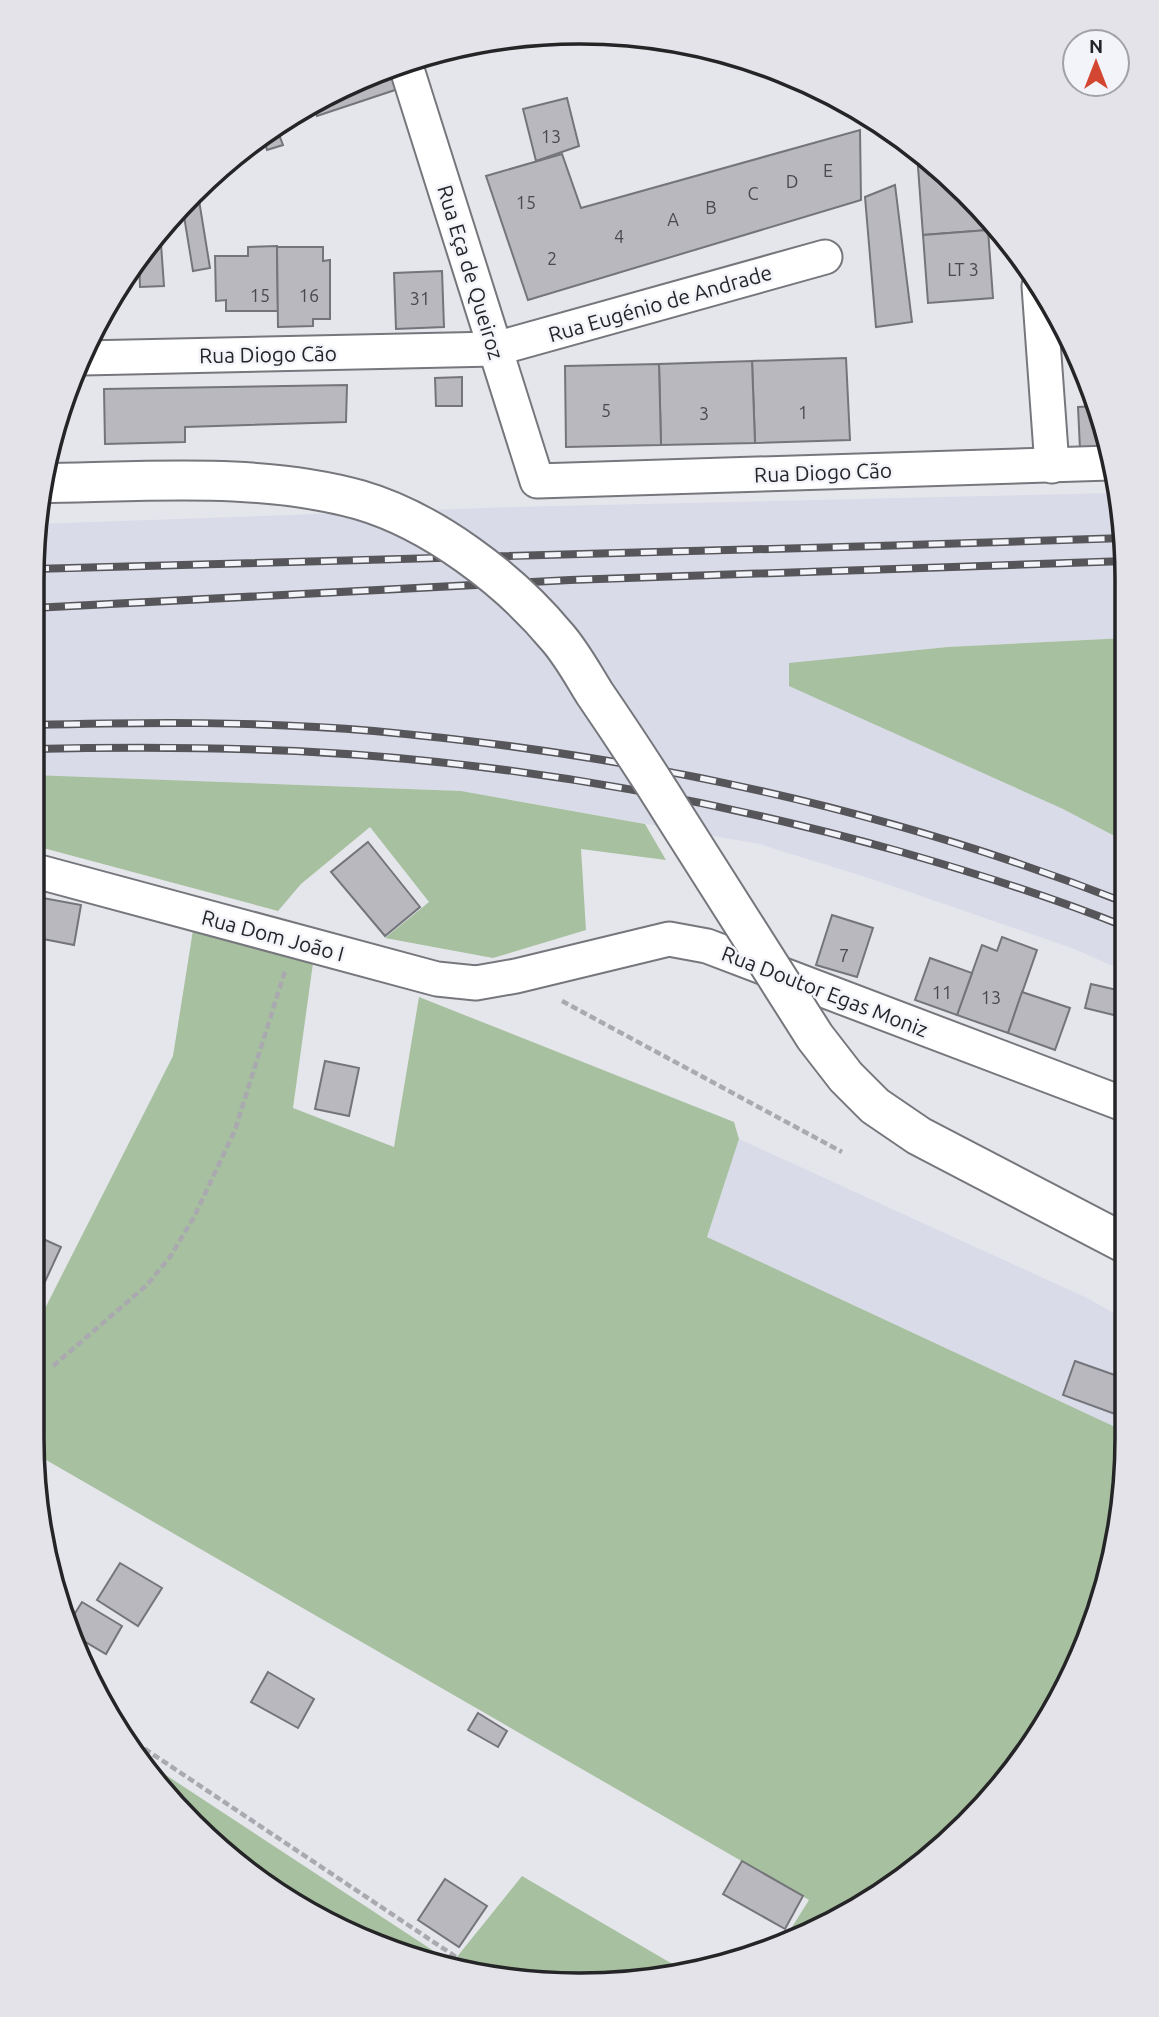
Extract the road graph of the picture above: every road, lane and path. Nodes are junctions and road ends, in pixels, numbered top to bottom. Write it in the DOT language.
graph roads {
  1 [pos="408,72"];
  2 [pos="825,257"];
  3 [pos="1041,308"];
  4 [pos="495,349"];
  5 [pos="92,358"];
  6 [pos="1102,463"];
  7 [pos="1052,466"];
  8 [pos="537,481"];
  9 [pos="53,483"];
  10 [pos="44,873"];
  11 [pos="294,941"];
  12 [pos="516,976"];
  13 [pos="1115,1101"];
  14 [pos="842,1152"];
  15 [pos="1115,1238"];
  16 [pos="53,1366"];
  17 [pos="143,1747"];
  18 [pos="460,1959"];
  1 -- 4 [label="street, Rua Eça de Queiroz"];
  2 -- 4 [label="street, Rua Eugénio de Andrade"];
  3 -- 7 [label="street"];
  4 -- 5 [label="street, Rua Diogo Cão"];
  4 -- 8 [label="street, Rua Eça de Queiroz"];
  6 -- 7 [label="street, Rua Diogo Cão"];
  7 -- 8 [label="street, Rua Diogo Cão"];
  9 -- 15 [label="main road, bridge"];
  10 -- 11 [label="street, Rua Dom João I"];
  11 -- 12 [label="street, Rua Dom João I"];
  11 -- 16 [label="path"];
  12 -- 13 [label="street, Rua Doutor Egas Moniz"];
  12 -- 14 [label="path"];
  17 -- 18 [label="path"];
}
